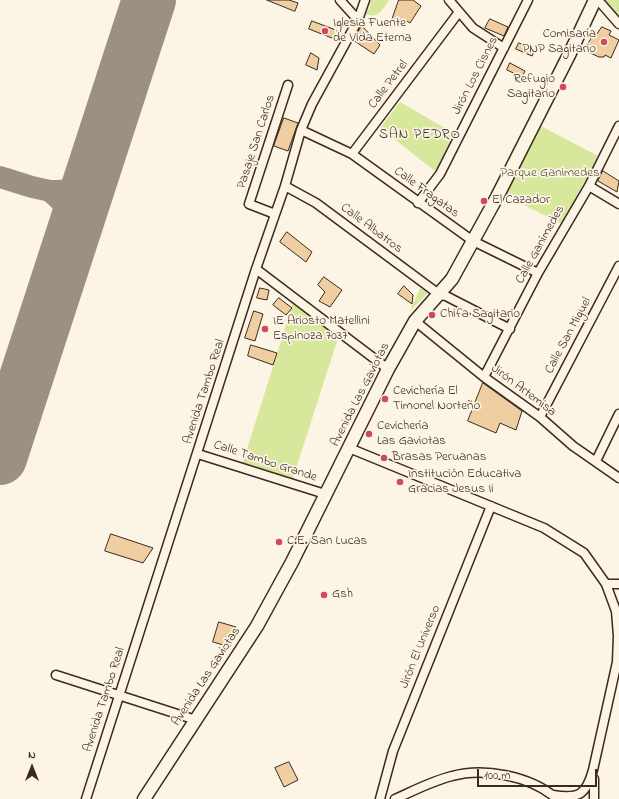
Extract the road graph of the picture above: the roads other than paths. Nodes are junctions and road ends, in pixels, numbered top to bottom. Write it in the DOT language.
graph roads {
  1 [pos="340,0"];
  2 [pos="365,0"];
  3 [pos="449,0"];
  4 [pos="528,0"];
  5 [pos="596,0"];
  6 [pos="459,12"];
  7 [pos="358,20"];
  8 [pos="619,24"];
  9 [pos="504,48"];
  10 [pos="288,85"];
  11 [pos="619,126"];
  12 [pos="301,130"];
  13 [pos="352,154"];
  14 [pos="285,186"];
  15 [pos="588,186"];
  16 [pos="418,203"];
  17 [pos="619,204"];
  18 [pos="275,214"];
  19 [pos="473,241"];
  20 [pos="619,266"];
  21 [pos="256,269"];
  22 [pos="538,273"];
  23 [pos="440,295"];
  24 [pos="415,321"];
  25 [pos="510,329"];
  26 [pos="388,369"];
  27 [pos="484,377"];
  28 [pos="619,414"];
  29 [pos="540,418"];
  30 [pos="349,448"];
  31 [pos="198,454"];
  32 [pos="596,460"];
  33 [pos="619,478"];
  34 [pos="325,494"];
  35 [pos="491,506"];
  36 [pos="606,584"];
  37 [pos="619,584"];
  38 [pos="56,675"];
  39 [pos="120,694"];
  40 [pos="196,720"];
  41 [pos="593,770"];
  42 [pos="555,797"];
  43 [pos="86,799"];
  44 [pos="144,799"];
  45 [pos="380,799"];
  46 [pos="395,799"];
  47 [pos="594,799"];
  1 -- 7 [label="street"];
  2 -- 7 [label="street, Avenida Tambo Real"];
  3 -- 6 [label="street"];
  4 -- 9 [label="street, Jirón Los Cisnes"];
  5 -- 8 [label="street"];
  5 -- 19 [label="street, Avenida Las Gaviotas"];
  6 -- 9 [label="street"];
  6 -- 13 [label="street, Calle Petrel"];
  7 -- 12 [label="street, Avenida Tambo Real"];
  9 -- 16 [label="street, Jirón Los Cisnes"];
  10 -- 18 [label="street, Pasaje San Carlos"];
  11 -- 15 [label="street, Calle Ganímedes"];
  12 -- 13 [label="street, Calle Fragatas"];
  12 -- 14 [label="street, Avenida Tambo Real"];
  13 -- 16 [label="street, Calle Fragatas"];
  14 -- 18 [label="street, Avenida Tambo Real"];
  14 -- 23 [label="street, Calle Albatros"];
  15 -- 17 [label="street"];
  15 -- 22 [label="street, Calle Ganímedes"];
  16 -- 19 [label="street, Calle Fragatas"];
  18 -- 21 [label="street, Avenida Tambo Real"];
  19 -- 22 [label="street, Calle Fragatas"];
  19 -- 23 [label="street, Avenida Las Gaviotas"];
  20 -- 29 [label="street, Calle San Miguel"];
  21 -- 26 [label="street"];
  21 -- 31 [label="street, Avenida Tambo Real"];
  22 -- 25 [label="street, Calle Ganímedes"];
  23 -- 24 [label="street, Avenida Las Gaviotas"];
  23 -- 25 [label="street, Calle Albatros"];
  24 -- 26 [label="street, Avenida Las Gaviotas"];
  24 -- 27 [label="street, Jirón Artemisa"];
  25 -- 27 [label="street, Calle Ganímedes"];
  26 -- 30 [label="street, Avenida Las Gaviotas"];
  27 -- 29 [label="street, Jirón Artemisa"];
  28 -- 32 [label="street"];
  29 -- 32 [label="street, Jirón Artemisa"];
  30 -- 34 [label="street, Avenida Las Gaviotas"];
  30 -- 35 [label="street"];
  31 -- 34 [label="street, Calle Tambo Grande"];
  31 -- 39 [label="street, Avenida Tambo Real"];
  32 -- 33 [label="street, Jirón Artemisa"];
  34 -- 40 [label="street, Avenida Las Gaviotas"];
  35 -- 36 [label="street"];
  35 -- 45 [label="street, Jirón El Universo"];
  36 -- 37 [label="street"];
  36 -- 41 [label="street"];
  38 -- 39 [label="street"];
  39 -- 40 [label="street"];
  39 -- 43 [label="street, Avenida Tambo Real"];
  40 -- 44 [label="street, Avenida Las Gaviotas"];
  41 -- 42 [label="street"];
  41 -- 47 [label="street"];
  42 -- 46 [label="street"];
}
